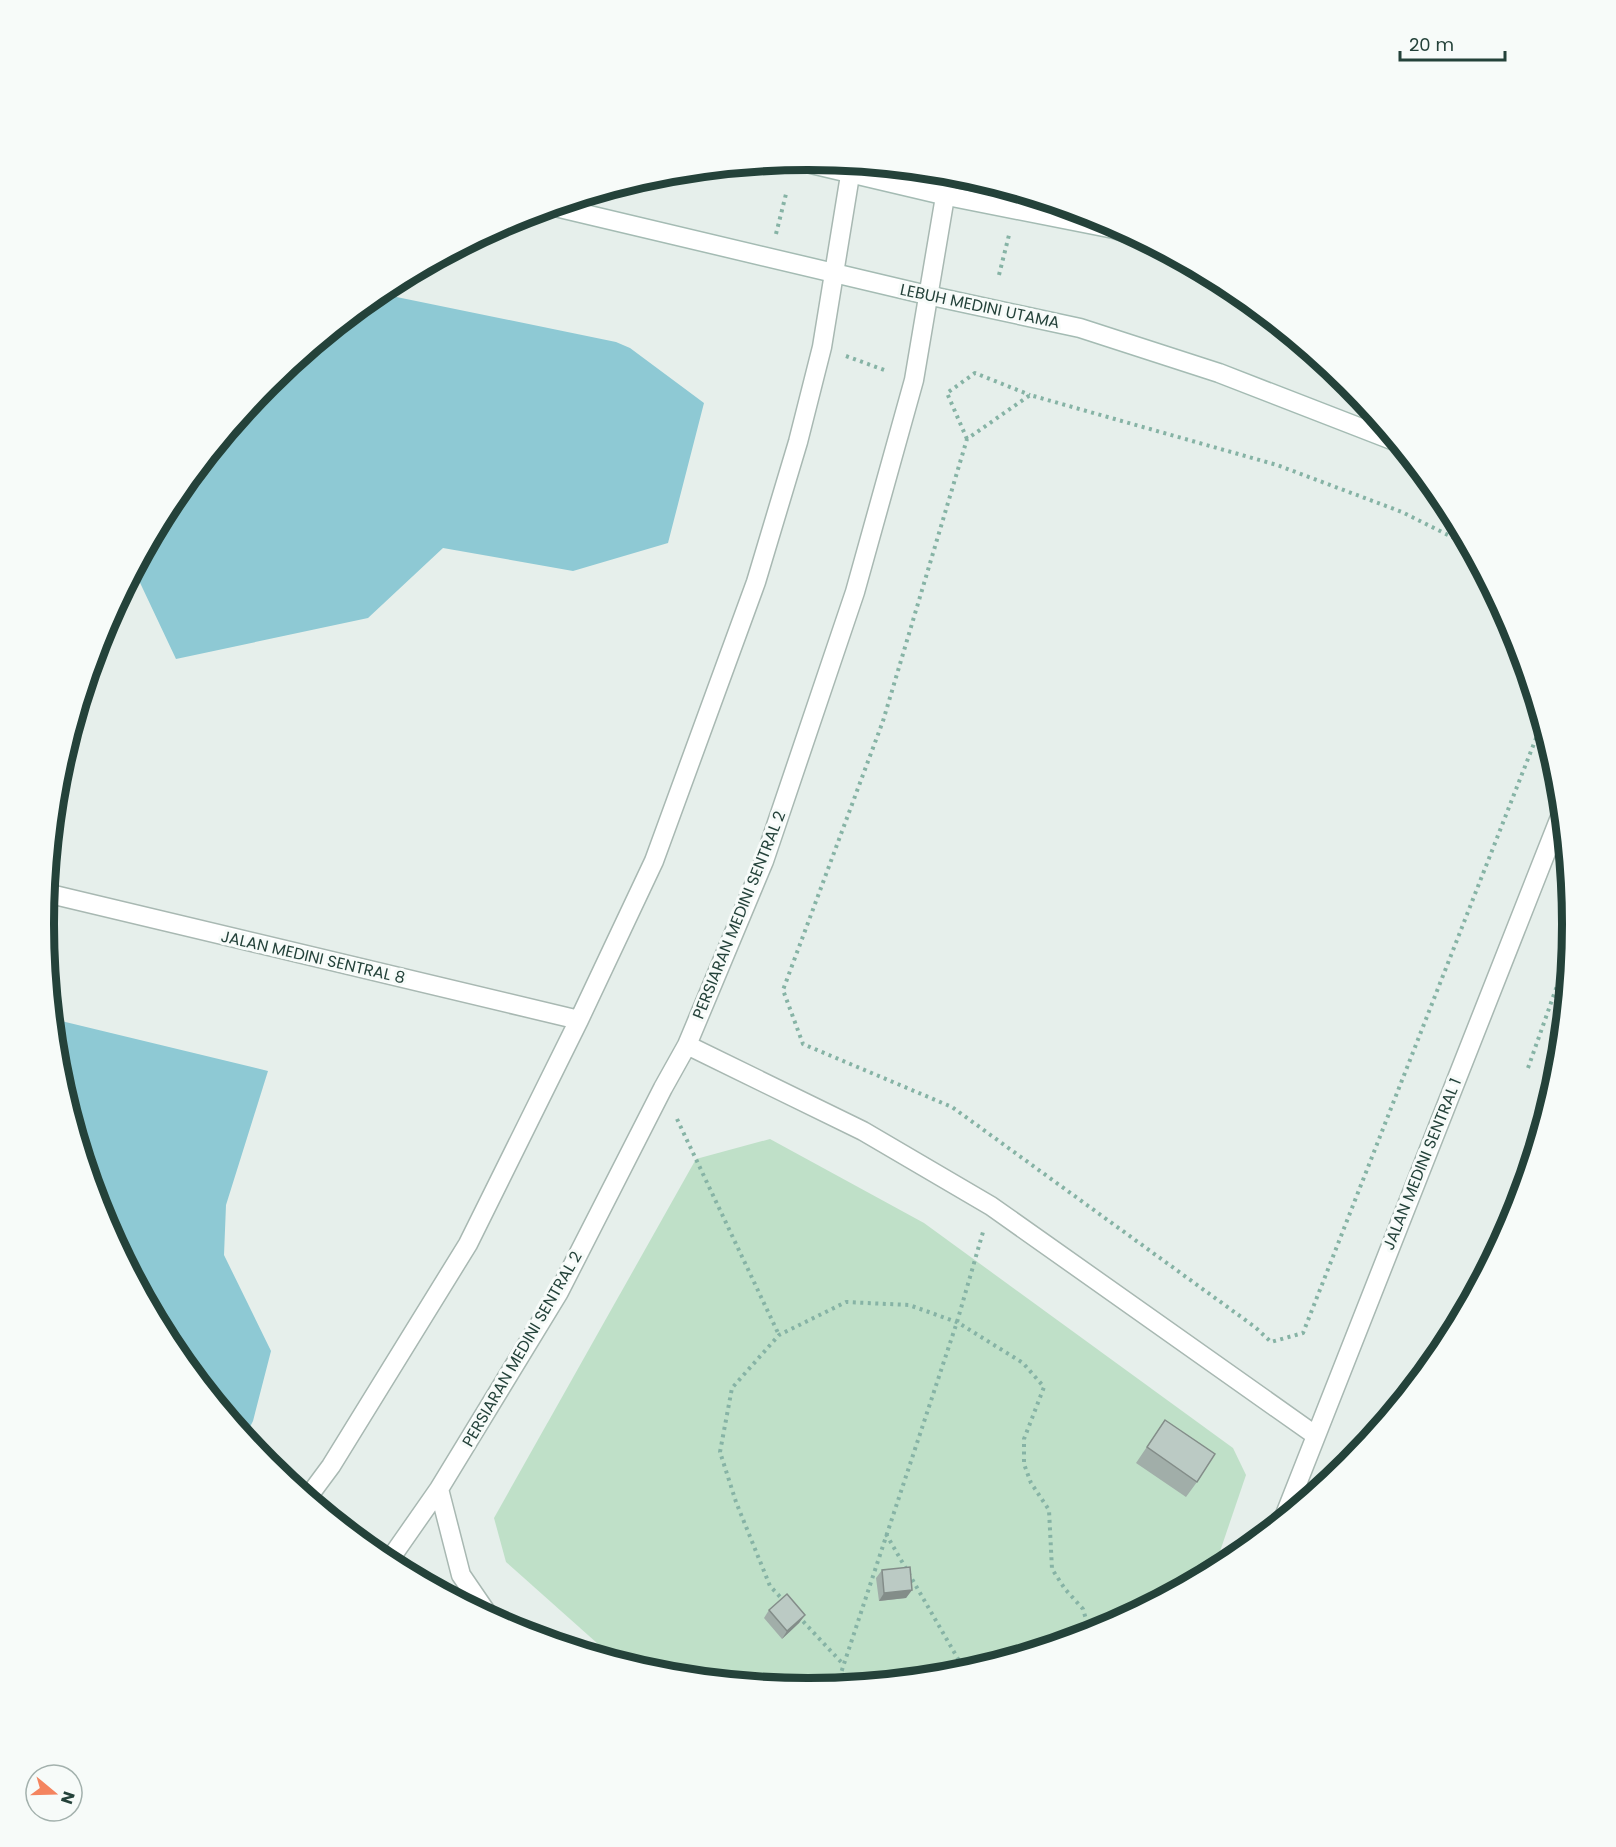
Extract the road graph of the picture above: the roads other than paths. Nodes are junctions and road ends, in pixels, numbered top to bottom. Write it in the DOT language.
graph roads {
  1 [pos="851,171"];
  2 [pos="865,172"];
  3 [pos="948,183"];
  4 [pos="946,196"];
  5 [pos="567,210"];
  6 [pos="1090,224"];
  7 [pos="833,272"];
  8 [pos="927,295"];
  9 [pos="1384,437"];
  10 [pos="1556,827"];
  11 [pos="55,895"];
  12 [pos="579,1020"];
  13 [pos="687,1045"];
  14 [pos="1315,1435"];
  15 [pos="439,1489"];
  16 [pos="312,1491"];
  17 [pos="1289,1503"];
  18 [pos="394,1553"];
  19 [pos="479,1602"];
  1 -- 7 [label="street"];
  2 -- 4 [label="street"];
  3 -- 4 [label="street, PERSIARAN MEDINI SENTRAL 2"];
  4 -- 6 [label="street"];
  4 -- 8 [label="street, PERSIARAN MEDINI SENTRAL 2"];
  5 -- 7 [label="street, LEBUH MEDINI UTAMA"];
  7 -- 8 [label="street, LEBUH MEDINI UTAMA"];
  7 -- 12 [label="street"];
  8 -- 9 [label="street, LEBUH MEDINI UTAMA"];
  8 -- 13 [label="street, PERSIARAN MEDINI SENTRAL 2"];
  10 -- 14 [label="street, JALAN MEDINI SENTRAL 1"];
  11 -- 12 [label="street, JALAN MEDINI SENTRAL 8"];
  12 -- 16 [label="street"];
  13 -- 14 [label="street"];
  13 -- 15 [label="street, PERSIARAN MEDINI SENTRAL 2"];
  14 -- 17 [label="street, JALAN MEDINI SENTRAL 1"];
  15 -- 18 [label="street, PERSIARAN MEDINI SENTRAL 2"];
  15 -- 19 [label="street"];
}
